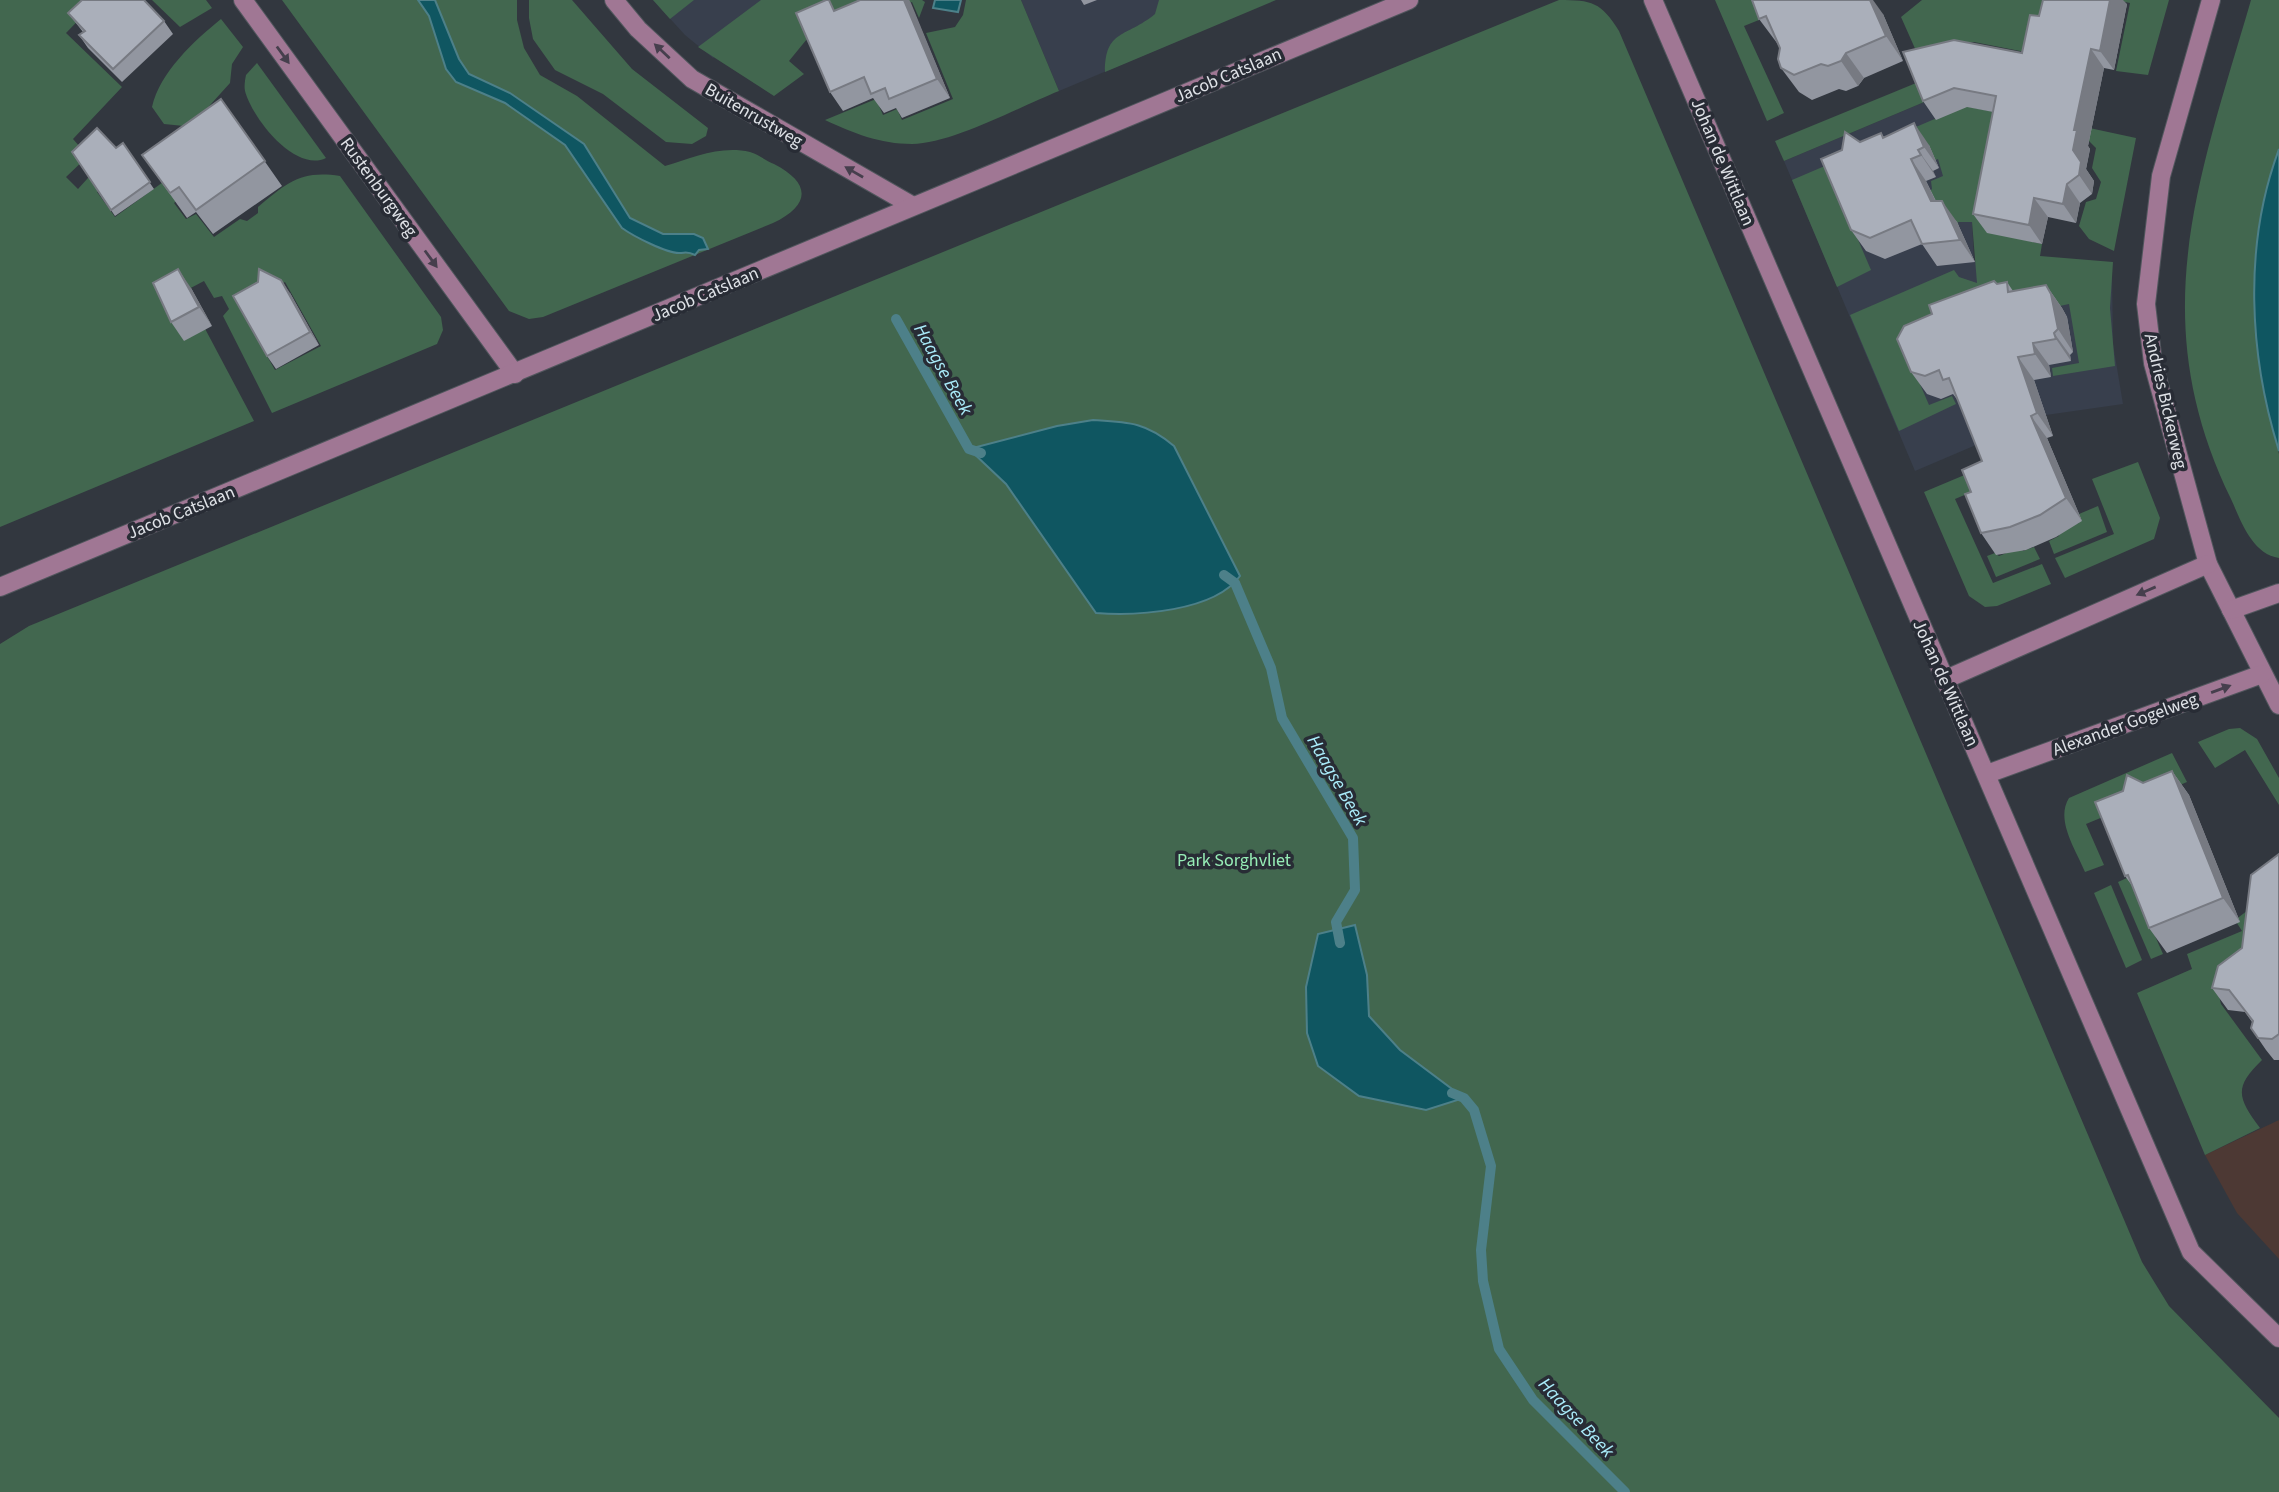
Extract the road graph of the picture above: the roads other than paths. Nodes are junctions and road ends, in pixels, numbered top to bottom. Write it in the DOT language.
graph roads {
  1 [pos="243,0"];
  2 [pos="614,0"];
  3 [pos="1409,0"];
  4 [pos="1653,0"];
  5 [pos="2211,0"];
  6 [pos="913,206"];
  7 [pos="515,374"];
  8 [pos="2208,564"];
  9 [pos="0,587"];
  10 [pos="2279,593"];
  11 [pos="2231,610"];
  12 [pos="2262,674"];
  13 [pos="1944,680"];
  14 [pos="2279,705"];
  15 [pos="1987,774"];
  16 [pos="2279,1338"];
  1 -- 7 [label="street, Rustenburgweg, one-way"];
  6 -- 2 [label="street, Buitenrustweg, one-way"];
  3 -- 6 [label="street, Jacob Catslaan"];
  4 -- 13 [label="street, Johan de Wittlaan"];
  5 -- 8 [label="street, Andries Bickerweg"];
  6 -- 7 [label="street, Jacob Catslaan"];
  7 -- 9 [label="street, Jacob Catslaan"];
  8 -- 11 [label="street, Andries Bickerweg"];
  8 -- 13 [label="street, one-way"];
  10 -- 11 [label="street"];
  11 -- 12 [label="street, Andries Bickerweg"];
  12 -- 14 [label="street, Andries Bickerweg"];
  15 -- 12 [label="street, Alexander Gogelweg, one-way"];
  13 -- 15 [label="street, Johan de Wittlaan"];
  15 -- 16 [label="street, Johan de Wittlaan"];
}
